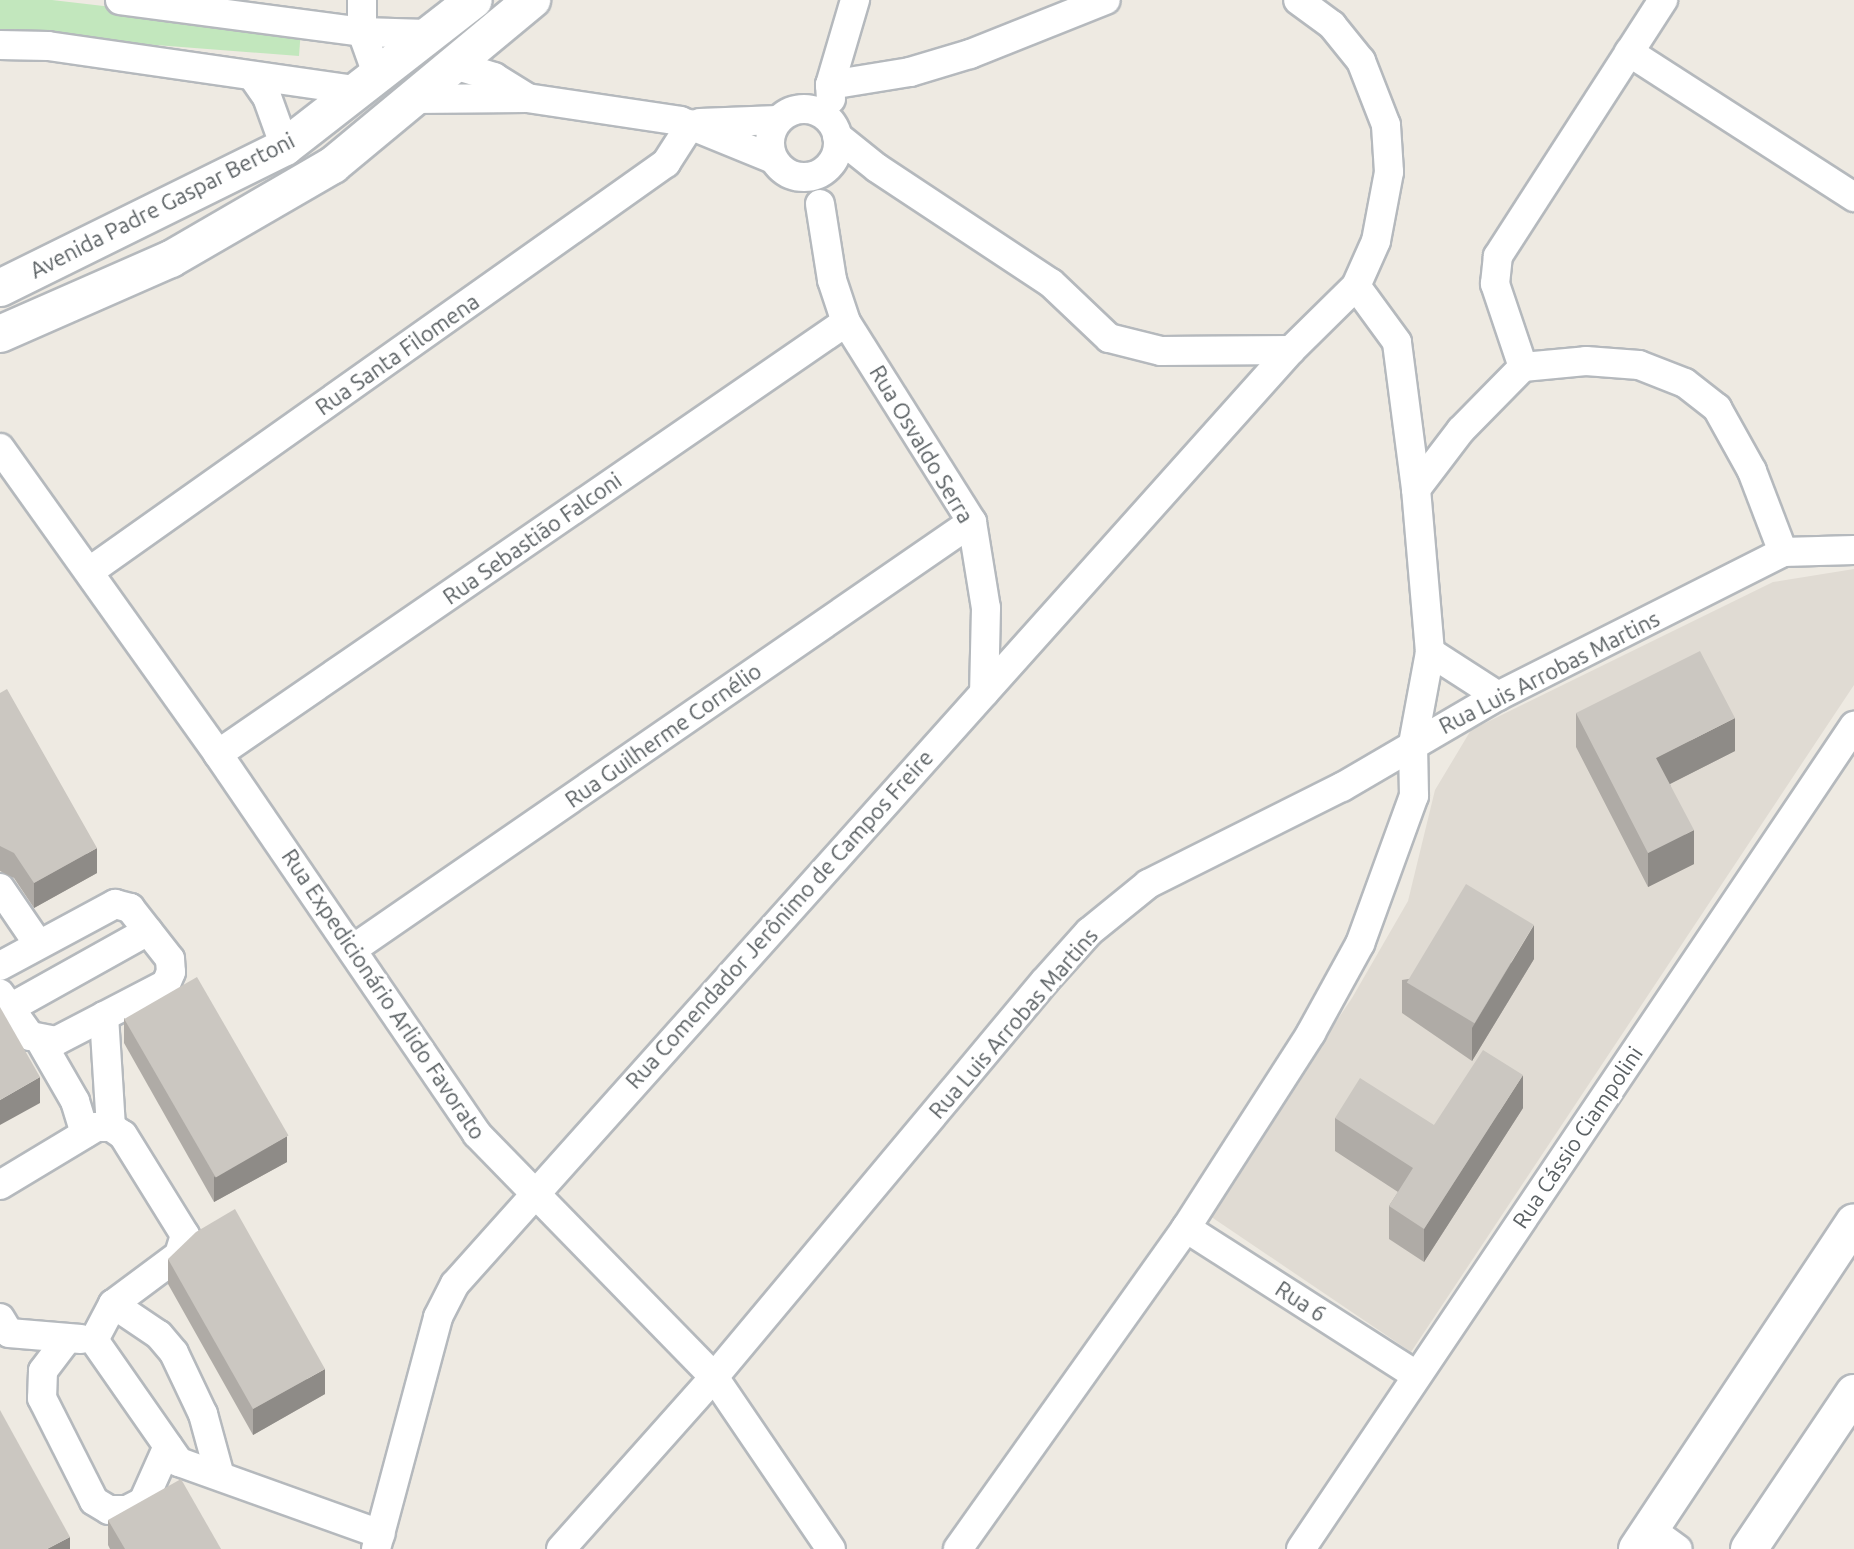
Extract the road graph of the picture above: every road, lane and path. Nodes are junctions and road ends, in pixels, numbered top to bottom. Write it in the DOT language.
graph roads {
  1 [pos="120,0"];
  2 [pos="362,0"];
  3 [pos="474,0"];
  4 [pos="532,0"];
  5 [pos="855,0"];
  6 [pos="1106,0"];
  7 [pos="1298,0"];
  8 [pos="1663,0"];
  9 [pos="362,32"];
  10 [pos="427,34"];
  11 [pos="0,45"];
  12 [pos="1629,52"];
  13 [pos="458,66"];
  14 [pos="253,77"];
  15 [pos="366,82"];
  16 [pos="830,85"];
  17 [pos="527,98"];
  18 [pos="413,99"];
  19 [pos="805,109"];
  20 [pos="778,120"];
  21 [pos="691,124"];
  22 [pos="835,131"];
  23 [pos="285,147"];
  24 [pos="773,159"];
  25 [pos="828,168"];
  26 [pos="877,168"];
  27 [pos="798,176"];
  28 [pos="1854,197"];
  29 [pos="820,204"];
  30 [pos="1356,286"];
  31 [pos="0,288"];
  32 [pos="846,322"];
  33 [pos="0,334"];
  34 [pos="1291,350"];
  35 [pos="1523,367"];
  36 [pos="0,448"];
  37 [pos="1416,489"];
  38 [pos="972,522"];
  39 [pos="1854,550"];
  40 [pos="1783,552"];
  41 [pos="90,571"];
  42 [pos="1430,652"];
  43 [pos="984,693"];
  44 [pos="1498,696"];
  45 [pos="1854,726"];
  46 [pos="1413,744"];
  47 [pos="218,754"];
  48 [pos="0,888"];
  49 [pos="148,931"];
  50 [pos="38,944"];
  51 [pos="353,949"];
  52 [pos="0,966"];
  53 [pos="5,1001"];
  54 [pos="104,1016"];
  55 [pos="41,1042"];
  56 [pos="98,1131"];
  57 [pos="0,1185"];
  58 [pos="532,1194"];
  59 [pos="1854,1223"];
  60 [pos="1186,1228"];
  61 [pos="113,1304"];
  62 [pos="3,1330"];
  63 [pos="81,1339"];
  64 [pos="1416,1375"];
  65 [pos="714,1377"];
  66 [pos="1854,1393"];
  67 [pos="168,1446"];
  68 [pos="220,1476"];
  69 [pos="378,1542"];
  70 [pos="1655,1542"];
  71 [pos="561,1549"];
  72 [pos="831,1549"];
  73 [pos="958,1549"];
  74 [pos="1301,1549"];
  75 [pos="1749,1549"];
  1 -- 9 [label="street"];
  2 -- 9 [label="street"];
  3 -- 10 [label="street, Avenida Padre Gaspar Bertoni"];
  4 -- 13 [label="street, Avenida Padre Gaspar Bertoni"];
  5 -- 16 [label="street"];
  6 -- 16 [label="street"];
  7 -- 30 [label="street"];
  8 -- 12 [label="street"];
  9 -- 10 [label="street"];
  9 -- 15 [label="street"];
  10 -- 13 [label="street"];
  10 -- 15 [label="street, Avenida Padre Gaspar Bertoni"];
  11 -- 14 [label="street"];
  12 -- 28 [label="street"];
  12 -- 35 [label="street"];
  13 -- 17 [label="street"];
  13 -- 18 [label="street, Avenida Padre Gaspar Bertoni"];
  14 -- 15 [label="street"];
  14 -- 23 [label="street"];
  15 -- 18 [label="street"];
  15 -- 23 [label="street, Avenida Padre Gaspar Bertoni"];
  16 -- 19 [label="street"];
  16 -- 22 [label="street"];
  17 -- 18 [label="street"];
  17 -- 21 [label="street"];
  18 -- 33 [label="street, Avenida Padre Gaspar Bertoni"];
  19 -- 20 [label="street"];
  19 -- 22 [label="street"];
  20 -- 21 [label="street"];
  20 -- 24 [label="street"];
  21 -- 24 [label="street"];
  21 -- 41 [label="street, Rua Santa Filomena"];
  22 -- 25 [label="street"];
  22 -- 26 [label="street"];
  23 -- 31 [label="street, Avenida Padre Gaspar Bertoni"];
  24 -- 27 [label="street"];
  25 -- 26 [label="street"];
  25 -- 27 [label="street"];
  25 -- 29 [label="street, Rua Osvaldo Serra"];
  26 -- 34 [label="street"];
  27 -- 29 [label="street, Rua Osvaldo Serra"];
  29 -- 32 [label="street, Rua Osvaldo Serra"];
  30 -- 34 [label="street, Rua Comendador Jerônimo de Campos Freire"];
  30 -- 37 [label="street"];
  32 -- 38 [label="street, Rua Osvaldo Serra"];
  32 -- 47 [label="street, Rua Sebastião Falconi"];
  34 -- 43 [label="street, Rua Comendador Jerônimo de Campos Freire"];
  35 -- 37 [label="street"];
  35 -- 40 [label="street"];
  36 -- 41 [label="street, Rua Expedicionário Arlido Favorato"];
  37 -- 42 [label="street"];
  38 -- 43 [label="street, Rua Osvaldo Serra"];
  38 -- 51 [label="street, Rua Guilherme Cornélio"];
  39 -- 40 [label="street, Rua Luis Arrobas Martins"];
  40 -- 44 [label="street, Rua Luis Arrobas Martins"];
  41 -- 47 [label="street, Rua Expedicionário Arlido Favorato"];
  42 -- 44 [label="street"];
  42 -- 46 [label="street"];
  43 -- 58 [label="street, Rua Comendador Jerônimo de Campos Freire"];
  44 -- 46 [label="street, Rua Luis Arrobas Martins"];
  45 -- 64 [label="street, Rua Cássio Ciampolini"];
  46 -- 60 [label="street"];
  46 -- 65 [label="street, Rua Luis Arrobas Martins"];
  47 -- 51 [label="street, Rua Expedicionário Arlido Favorato"];
  48 -- 50 [label="street"];
  49 -- 50 [label="street"];
  49 -- 53 [label="street"];
  49 -- 54 [label="street"];
  50 -- 52 [label="street"];
  51 -- 58 [label="street, Rua Expedicionário Arlido Favorato"];
  53 -- 55 [label="street"];
  54 -- 55 [label="street"];
  54 -- 56 [label="street"];
  55 -- 56 [label="street"];
  56 -- 57 [label="street"];
  56 -- 61 [label="street"];
  58 -- 65 [label="street, Rua Expedicionário Arlido Favorato"];
  58 -- 69 [label="street, Rua Comendador Jerônimo de Campos Freire"];
  59 -- 70 [label="street"];
  60 -- 64 [label="street, Rua 6"];
  60 -- 73 [label="street"];
  61 -- 63 [label="street"];
  61 -- 68 [label="street"];
  62 -- 63 [label="street"];
  63 -- 67 [label="street"];
  63 -- 67 [label="street"];
  64 -- 74 [label="street, Rua Cássio Ciampolini"];
  65 -- 71 [label="street, Rua Luis Arrobas Martins"];
  65 -- 72 [label="street, Rua Expedicionário Arlido Favorato"];
  66 -- 75 [label="street"];
  67 -- 68 [label="street"];
  68 -- 69 [label="street"];
}
